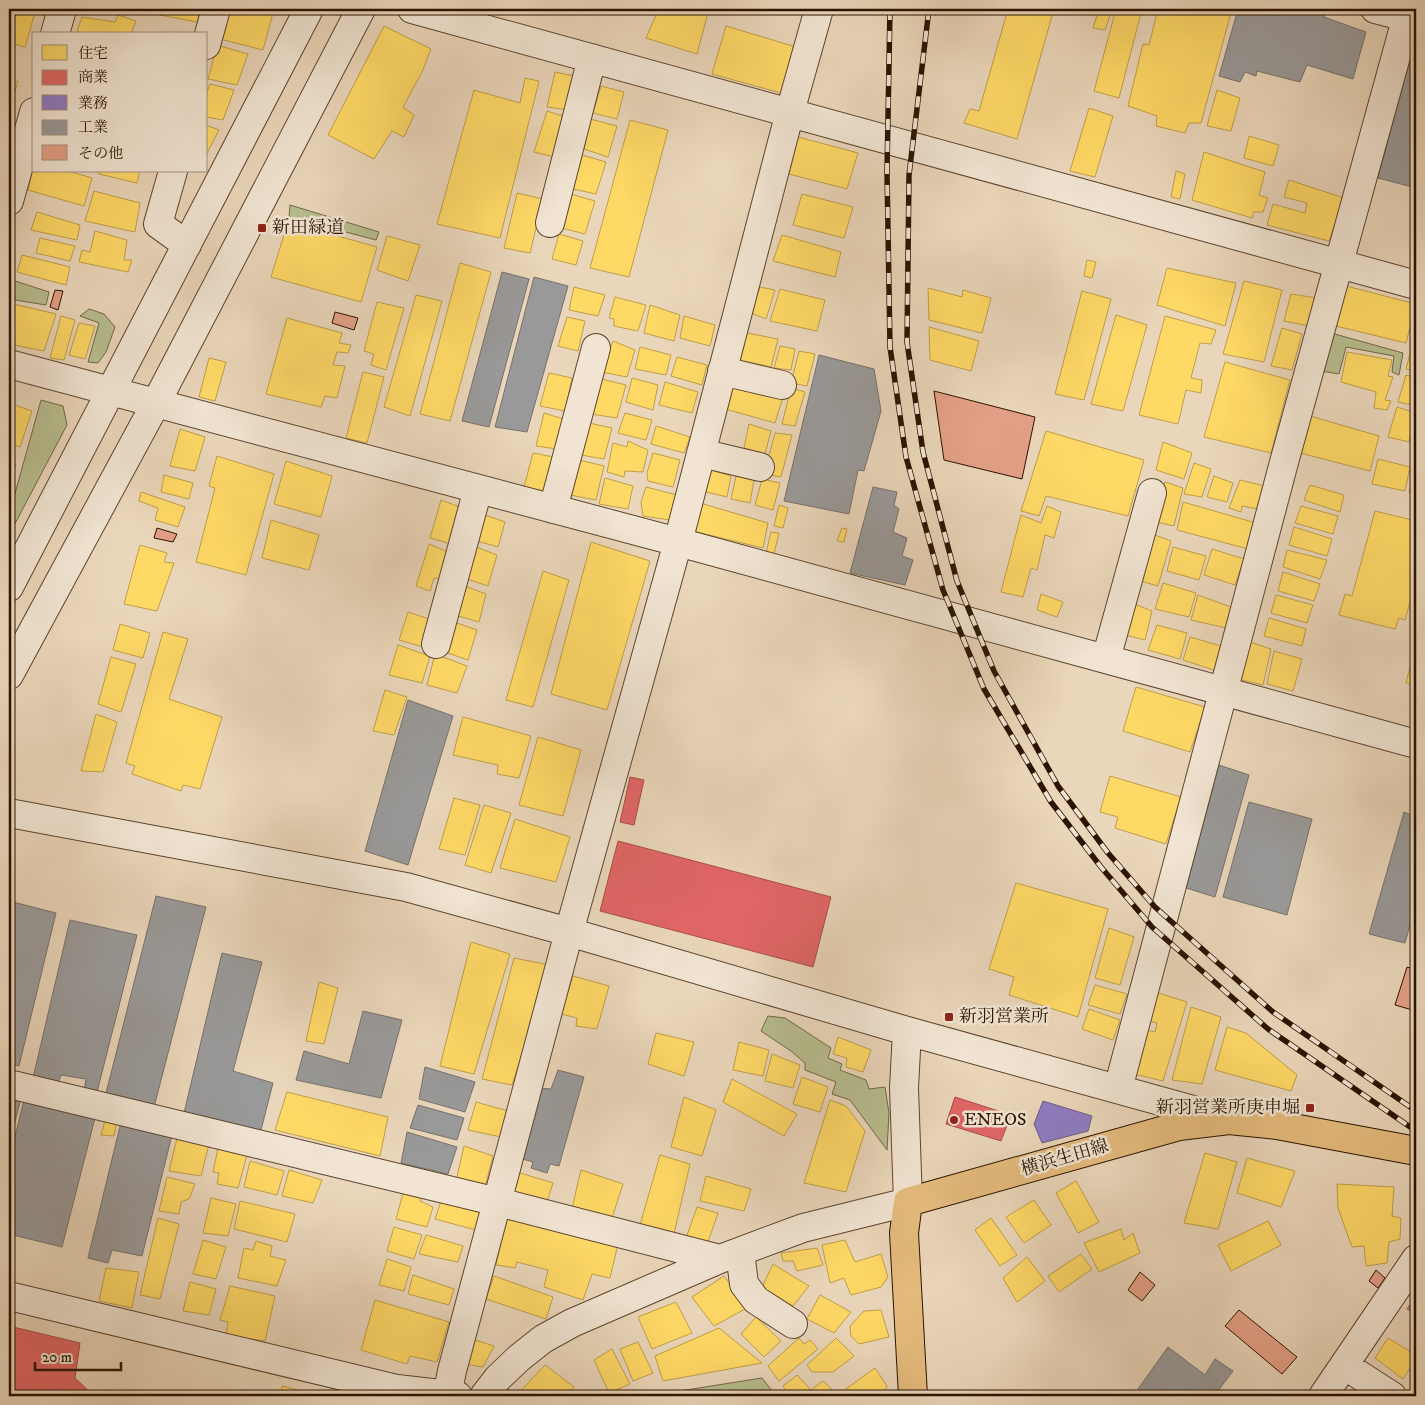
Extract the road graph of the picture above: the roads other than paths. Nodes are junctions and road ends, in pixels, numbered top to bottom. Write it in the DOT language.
graph roads {
  1 [pos="62,9"];
  2 [pos="216,9"];
  3 [pos="309,9"];
  4 [pos="362,9"];
  5 [pos="412,9"];
  6 [pos="818,9"];
  7 [pos="1375,9"];
  8 [pos="1408,13"];
  9 [pos="56,32"];
  10 [pos="208,38"];
  11 [pos="592,58"];
  12 [pos="790,112"];
  13 [pos="27,121"];
  14 [pos="173,172"];
  15 [pos="9,201"];
  16 [pos="550,224"];
  17 [pos="187,245"];
  18 [pos="1339,264"];
  19 [pos="1416,285"];
  20 [pos="596,348"];
  21 [pos="9,364"];
  22 [pos="722,371"];
  23 [pos="782,385"];
  24 [pos="112,391"];
  25 [pos="156,403"];
  26 [pos="701,454"];
  27 [pos="760,467"];
  28 [pos="478,489"];
  29 [pos="1152,493"];
  30 [pos="553,509"];
  31 [pos="678,542"];
  32 [pos="9,587"];
  33 [pos="436,644"];
  34 [pos="1106,659"];
  35 [pos="9,675"];
  36 [pos="1224,692"];
  37 [pos="1416,744"];
  38 [pos="9,813"];
  39 [pos="569,932"];
  40 [pos="907,1030"];
  41 [pos="9,1084"];
  42 [pos="1118,1089"];
  43 [pos="1229,1120"];
  44 [pos="1416,1151"];
  45 [pos="498,1202"];
  46 [pos="908,1202"];
  47 [pos="730,1256"];
  48 [pos="1416,1259"];
  49 [pos="9,1296"];
  50 [pos="793,1324"];
  51 [pos="1344,1365"];
  52 [pos="452,1396"];
  53 [pos="484,1396"];
  54 [pos="913,1396"];
  55 [pos="1323,1396"];
  56 [pos="1392,1396"];
  1 -- 9 [label="street"];
  2 -- 10 [label="street"];
  3 -- 17 [label="street"];
  4 -- 25 [label="street"];
  5 -- 11 [label="street"];
  6 -- 12 [label="street"];
  7 -- 8 [label="street"];
  8 -- 18 [label="street"];
  11 -- 12 [label="street"];
  11 -- 16 [label="street"];
  12 -- 18 [label="street"];
  12 -- 22 [label="street"];
  13 -- 15 [label="street"];
  14 -- 17 [label="street"];
  17 -- 24 [label="street"];
  18 -- 19 [label="street"];
  18 -- 36 [label="street"];
  20 -- 30 [label="street"];
  21 -- 24 [label="street"];
  22 -- 23 [label="street"];
  22 -- 26 [label="street"];
  24 -- 25 [label="street"];
  24 -- 32 [label="street"];
  25 -- 28 [label="street"];
  25 -- 35 [label="street"];
  26 -- 27 [label="street"];
  26 -- 31 [label="street"];
  28 -- 30 [label="street"];
  28 -- 33 [label="street"];
  29 -- 34 [label="street"];
  30 -- 31 [label="street"];
  31 -- 34 [label="street"];
  31 -- 39 [label="street"];
  34 -- 36 [label="street"];
  36 -- 37 [label="street"];
  36 -- 42 [label="street"];
  38 -- 39 [label="street"];
  39 -- 40 [label="street"];
  39 -- 45 [label="street"];
  40 -- 42 [label="street"];
  40 -- 46 [label="street"];
  41 -- 45 [label="street"];
  42 -- 43 [label="street"];
  43 -- 44 [label="main road, 横浜生田線"];
  43 -- 46 [label="main road, 横浜生田線"];
  45 -- 47 [label="street"];
  45 -- 52 [label="street"];
  46 -- 47 [label="street"];
  46 -- 54 [label="main road"];
  47 -- 50 [label="street"];
  47 -- 53 [label="street"];
  48 -- 51 [label="street"];
  49 -- 52 [label="street"];
  51 -- 55 [label="street"];
  51 -- 56 [label="street"];
}
